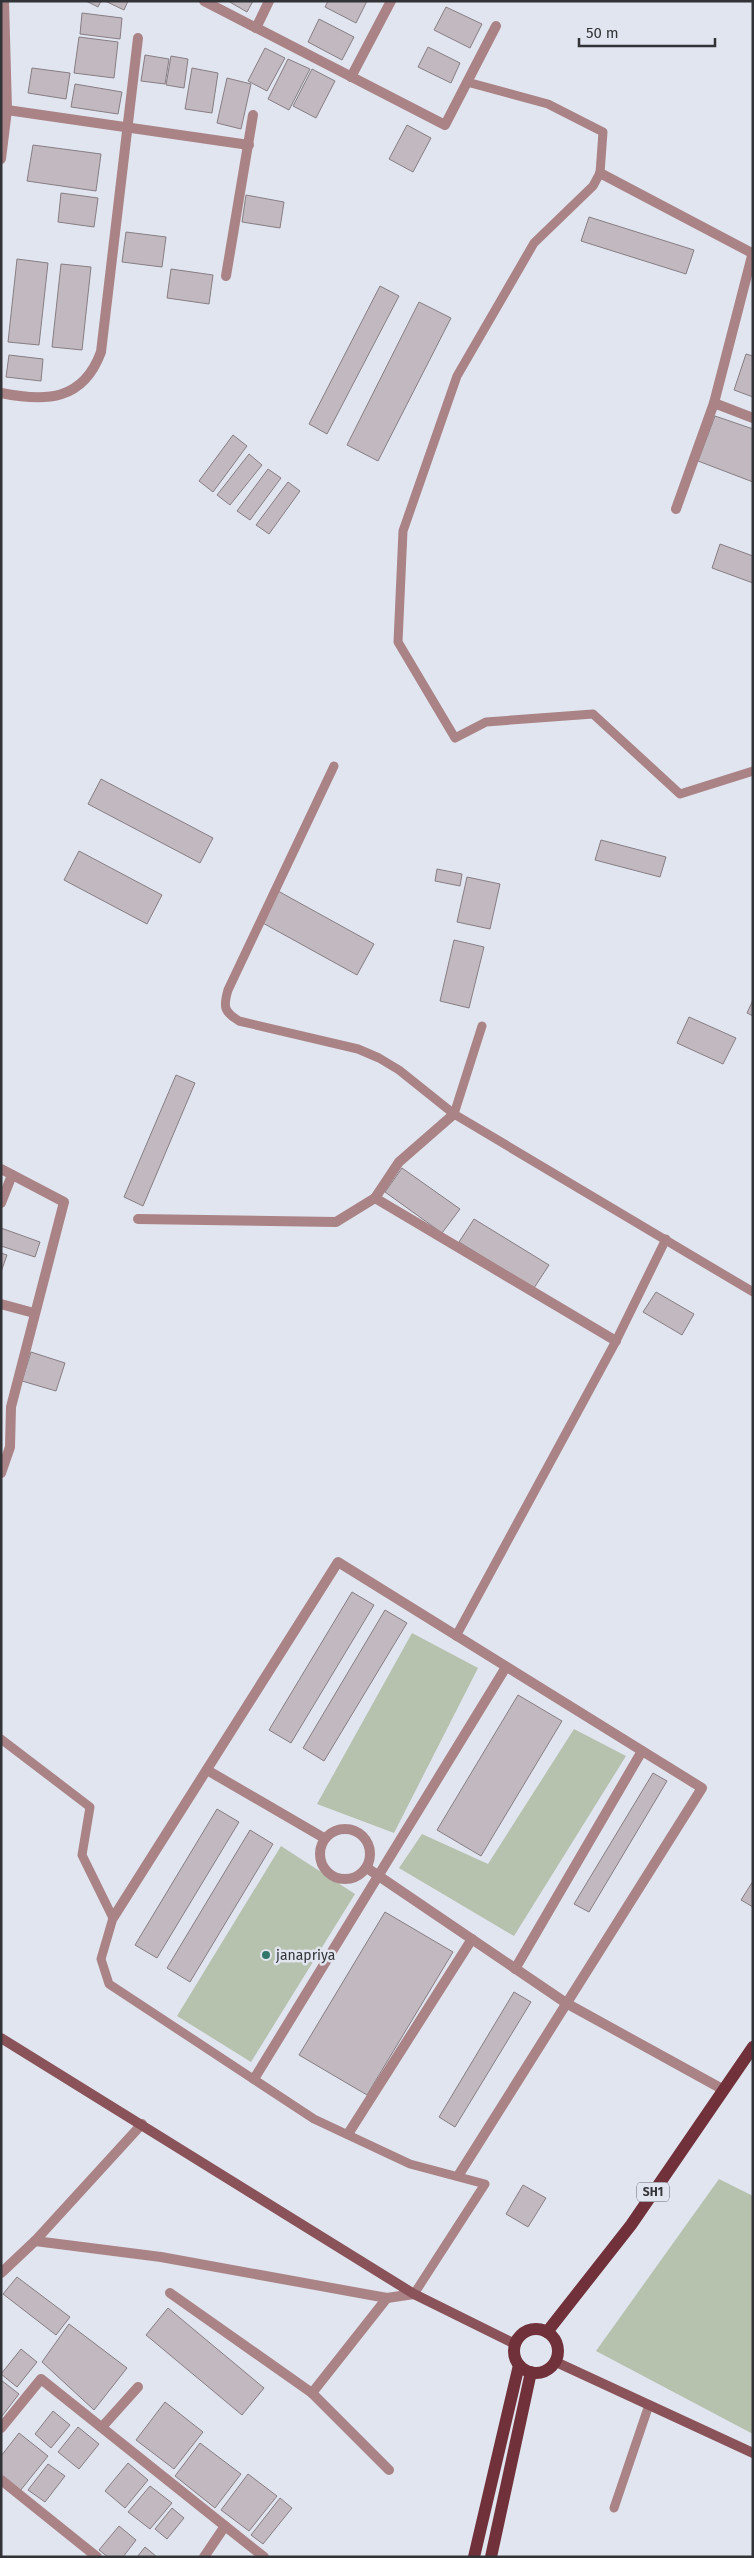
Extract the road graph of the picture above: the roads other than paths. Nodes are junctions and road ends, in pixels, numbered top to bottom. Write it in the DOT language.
graph roads {
  1 [pos="4,1"];
  2 [pos="204,1"];
  3 [pos="269,1"];
  4 [pos="391,1"];
  5 [pos="3,26"];
  6 [pos="496,26"];
  7 [pos="256,28"];
  8 [pos="138,38"];
  9 [pos="351,77"];
  10 [pos="467,82"];
  11 [pos="7,110"];
  12 [pos="253,115"];
  13 [pos="126,127"];
  14 [pos="249,145"];
  15 [pos="1,159"];
  16 [pos="600,174"];
  17 [pos="753,253"];
  18 [pos="226,276"];
  19 [pos="1,393"];
  20 [pos="714,403"];
  21 [pos="753,418"];
  22 [pos="676,509"];
  23 [pos="334,766"];
  24 [pos="753,770"];
  25 [pos="482,1026"];
  26 [pos="454,1114"];
  27 [pos="1,1169"];
  28 [pos="12,1175"];
  29 [pos="375,1198"];
  30 [pos="1,1203"];
  31 [pos="138,1219"];
  32 [pos="666,1239"];
  33 [pos="753,1292"];
  34 [pos="1,1304"];
  35 [pos="34,1312"];
  36 [pos="616,1342"];
  37 [pos="1,1473"];
  38 [pos="456,1636"];
  39 [pos="506,1667"];
  40 [pos="1,1739"];
  41 [pos="642,1751"];
  42 [pos="206,1770"];
  43 [pos="324,1838"];
  44 [pos="367,1868"];
  45 [pos="379,1876"];
  46 [pos="114,1918"];
  47 [pos="472,1939"];
  48 [pos="515,1969"];
  49 [pos="566,2003"];
  50 [pos="1,2038"];
  51 [pos="753,2047"];
  52 [pos="254,2079"];
  53 [pos="724,2090"];
  54 [pos="142,2124"];
  55 [pos="348,2134"];
  56 [pos="458,2176"];
  57 [pos="35,2241"];
  58 [pos="1,2273"];
  59 [pos="170,2293"];
  60 [pos="414,2294"];
  61 [pos="387,2298"];
  62 [pos="547,2332"];
  63 [pos="515,2344"];
  64 [pos="556,2362"];
  65 [pos="519,2365"];
  66 [pos="531,2372"];
  67 [pos="138,2387"];
  68 [pos="312,2393"];
  69 [pos="648,2405"];
  70 [pos="102,2427"];
  71 [pos="1,2428"];
  72 [pos="753,2453"];
  73 [pos="389,2470"];
  74 [pos="1,2480"];
  75 [pos="614,2508"];
  76 [pos="225,2526"];
  77 [pos="97,2557"];
  78 [pos="204,2557"];
  79 [pos="264,2557"];
  80 [pos="474,2557"];
  81 [pos="491,2557"];
  1 -- 5 [label="street"];
  2 -- 7 [label="street"];
  3 -- 7 [label="street"];
  4 -- 9 [label="street"];
  5 -- 11 [label="street"];
  6 -- 10 [label="street"];
  7 -- 9 [label="street"];
  8 -- 13 [label="street"];
  9 -- 10 [label="street"];
  10 -- 16 [label="lane"];
  11 -- 13 [label="street"];
  11 -- 15 [label="street"];
  12 -- 14 [label="street"];
  13 -- 14 [label="street"];
  13 -- 19 [label="street"];
  14 -- 18 [label="street"];
  16 -- 17 [label="street"];
  16 -- 24 [label="lane"];
  17 -- 20 [label="street"];
  20 -- 21 [label="street"];
  20 -- 22 [label="street"];
  23 -- 26 [label="lane"];
  25 -- 26 [label="lane"];
  26 -- 29 [label="street"];
  26 -- 32 [label="lane"];
  27 -- 28 [label="street"];
  28 -- 30 [label="street"];
  28 -- 35 [label="street"];
  29 -- 31 [label="street"];
  29 -- 36 [label="street"];
  32 -- 33 [label="lane"];
  32 -- 36 [label="lane"];
  34 -- 35 [label="street"];
  35 -- 37 [label="street"];
  36 -- 38 [label="lane"];
  38 -- 39 [label="street"];
  38 -- 42 [label="street"];
  39 -- 41 [label="street"];
  39 -- 45 [label="street"];
  40 -- 46 [label="lane"];
  41 -- 48 [label="street"];
  41 -- 49 [label="street"];
  42 -- 43 [label="street"];
  42 -- 46 [label="street"];
  43 -- 44 [label="street"];
  43 -- 44 [label="street"];
  44 -- 45 [label="street"];
  45 -- 47 [label="street"];
  45 -- 52 [label="street"];
  46 -- 52 [label="lane"];
  47 -- 48 [label="street"];
  47 -- 55 [label="street"];
  48 -- 49 [label="street"];
  49 -- 53 [label="street"];
  49 -- 56 [label="street"];
  50 -- 54 [label="main road"];
  51 -- 53 [label="main road, SH1"];
  52 -- 55 [label="lane"];
  53 -- 62 [label="main road, SH1"];
  54 -- 57 [label="street"];
  54 -- 60 [label="main road"];
  55 -- 56 [label="lane"];
  56 -- 60 [label="lane"];
  57 -- 58 [label="street"];
  57 -- 61 [label="street"];
  59 -- 68 [label="street"];
  60 -- 61 [label="street"];
  60 -- 63 [label="main road"];
  61 -- 68 [label="street"];
  62 -- 63 [label="main road"];
  62 -- 64 [label="main road"];
  63 -- 65 [label="main road"];
  64 -- 66 [label="main road"];
  64 -- 69 [label="main road"];
  65 -- 66 [label="main road"];
  65 -- 80 [label="main road"];
  66 -- 81 [label="main road"];
  67 -- 70 [label="street"];
  68 -- 73 [label="street"];
  69 -- 72 [label="main road"];
  69 -- 75 [label="lane"];
  70 -- 71 [label="street"];
  70 -- 76 [label="street"];
  74 -- 77 [label="street"];
  76 -- 78 [label="street"];
  76 -- 79 [label="street"];
}
